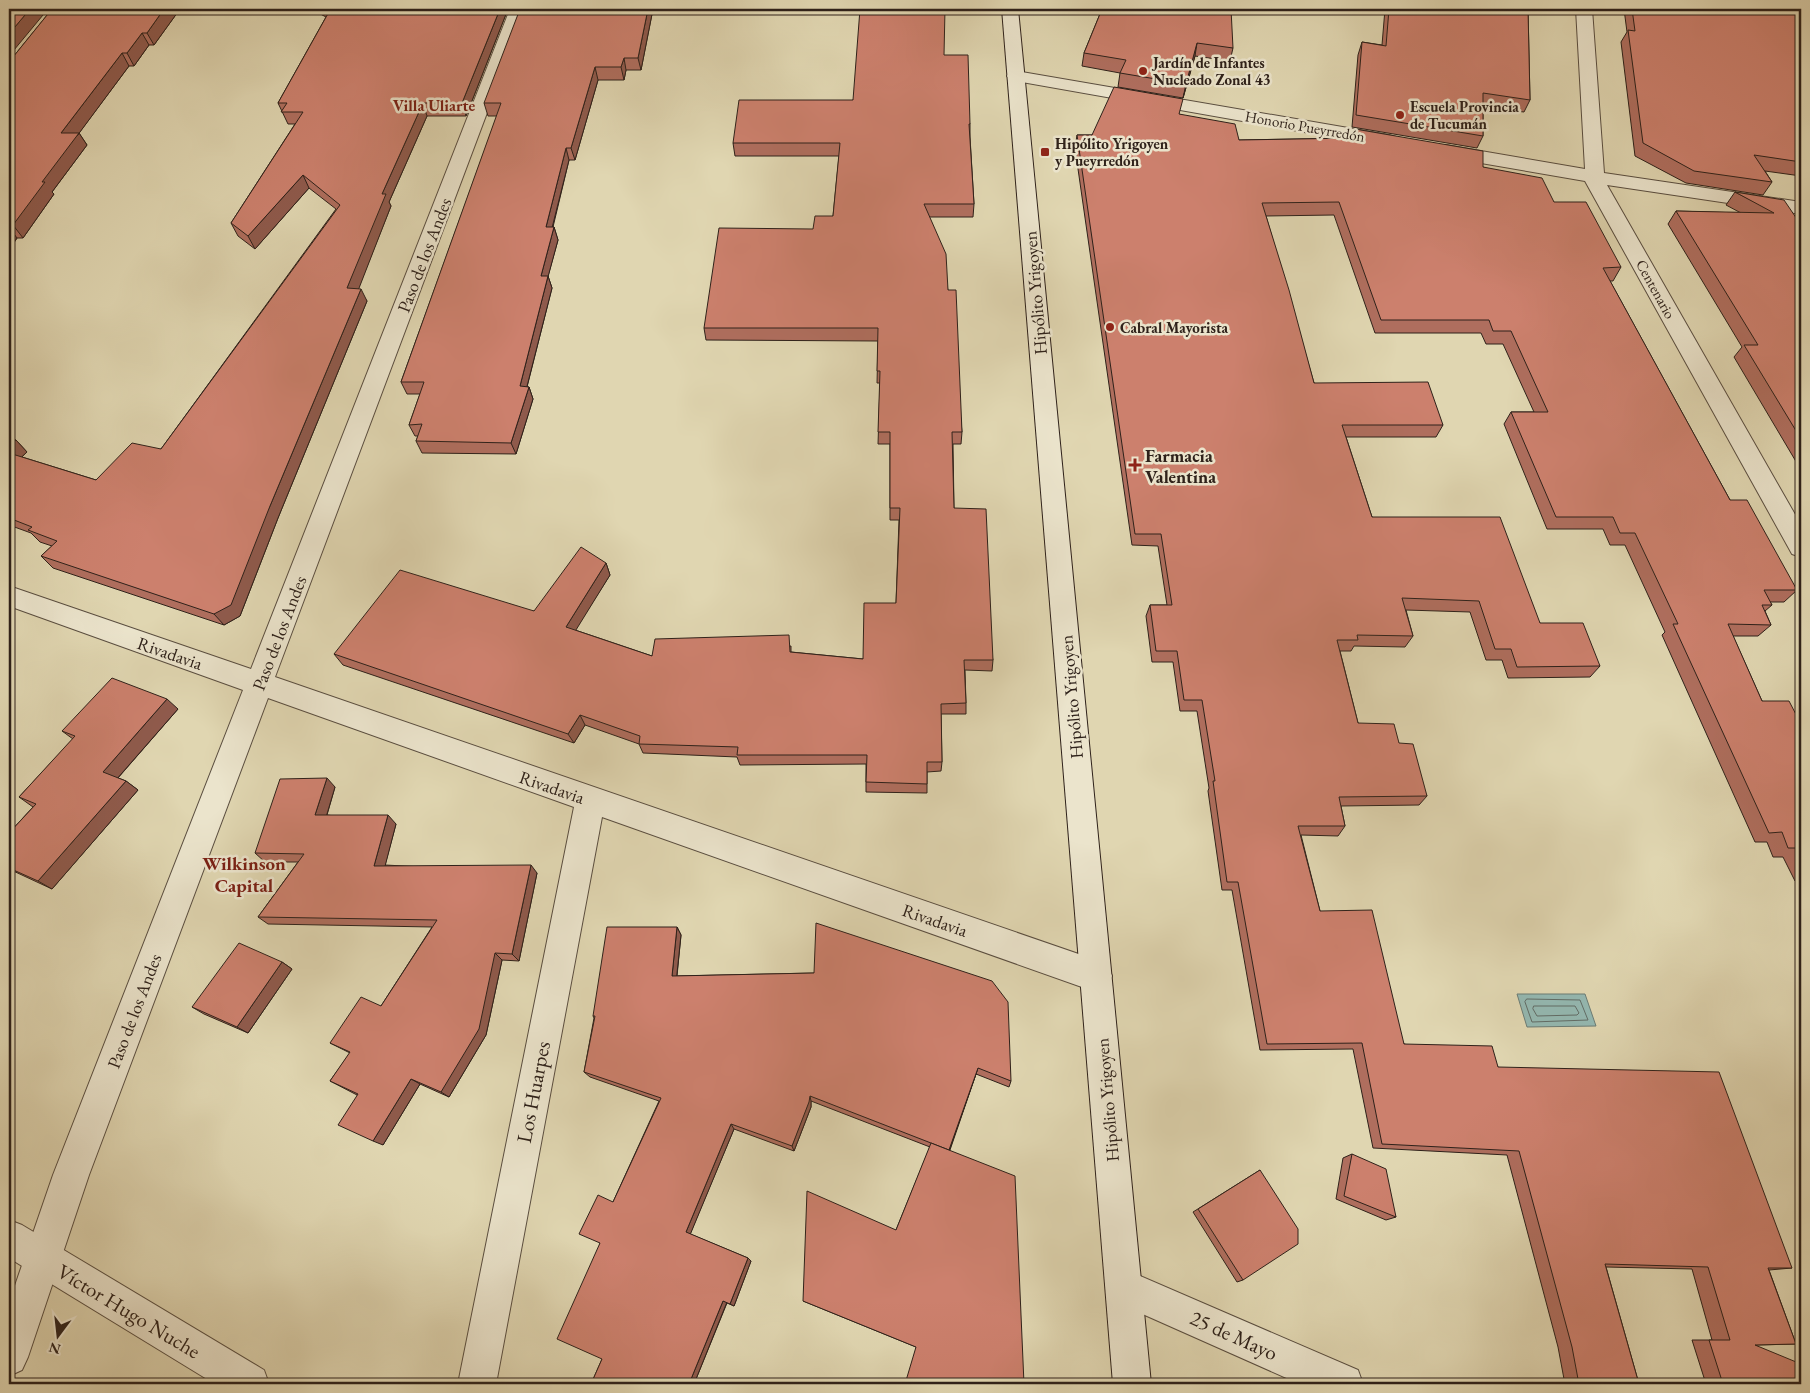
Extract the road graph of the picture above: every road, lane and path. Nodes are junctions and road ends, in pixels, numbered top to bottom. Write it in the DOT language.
graph roads {
  1 [pos="518,9"];
  2 [pos="1010,9"];
  3 [pos="1584,9"];
  4 [pos="1016,76"];
  5 [pos="1405,144"];
  6 [pos="1424,147"];
  7 [pos="1595,177"];
  8 [pos="1801,208"];
  9 [pos="1801,547"];
  10 [pos="9,596"];
  11 [pos="259,684"];
  12 [pos="590,800"];
  13 [pos="1096,976"];
  14 [pos="9,1238"];
  15 [pos="42,1259"];
  16 [pos="1124,1287"];
  17 [pos="9,1357"];
  18 [pos="250,1384"];
  19 [pos="477,1384"];
  20 [pos="1132,1384"];
  21 [pos="1344,1384"];
  1 -- 11 [label="street, Paso de los Andes"];
  2 -- 4 [label="street, Hipólito Yrigoyen"];
  3 -- 7 [label="street, Centenario"];
  4 -- 5 [label="street, Honorio Pueyrredón"];
  4 -- 13 [label="street, Hipólito Yrigoyen"];
  6 -- 7 [label="street"];
  7 -- 8 [label="street"];
  7 -- 9 [label="street, Centenario"];
  10 -- 11 [label="street, Rivadavia"];
  11 -- 12 [label="street, Rivadavia"];
  11 -- 15 [label="street, Paso de los Andes"];
  12 -- 13 [label="street, Rivadavia"];
  12 -- 19 [label="street, Los Huarpes"];
  13 -- 16 [label="street, Hipólito Yrigoyen"];
  14 -- 15 [label="street, Víctor Hugo Nuche"];
  15 -- 17 [label="street"];
  15 -- 18 [label="street, Víctor Hugo Nuche"];
  16 -- 20 [label="street, Hipólito Yrigoyen"];
  16 -- 21 [label="street, 25 de Mayo"];
}
